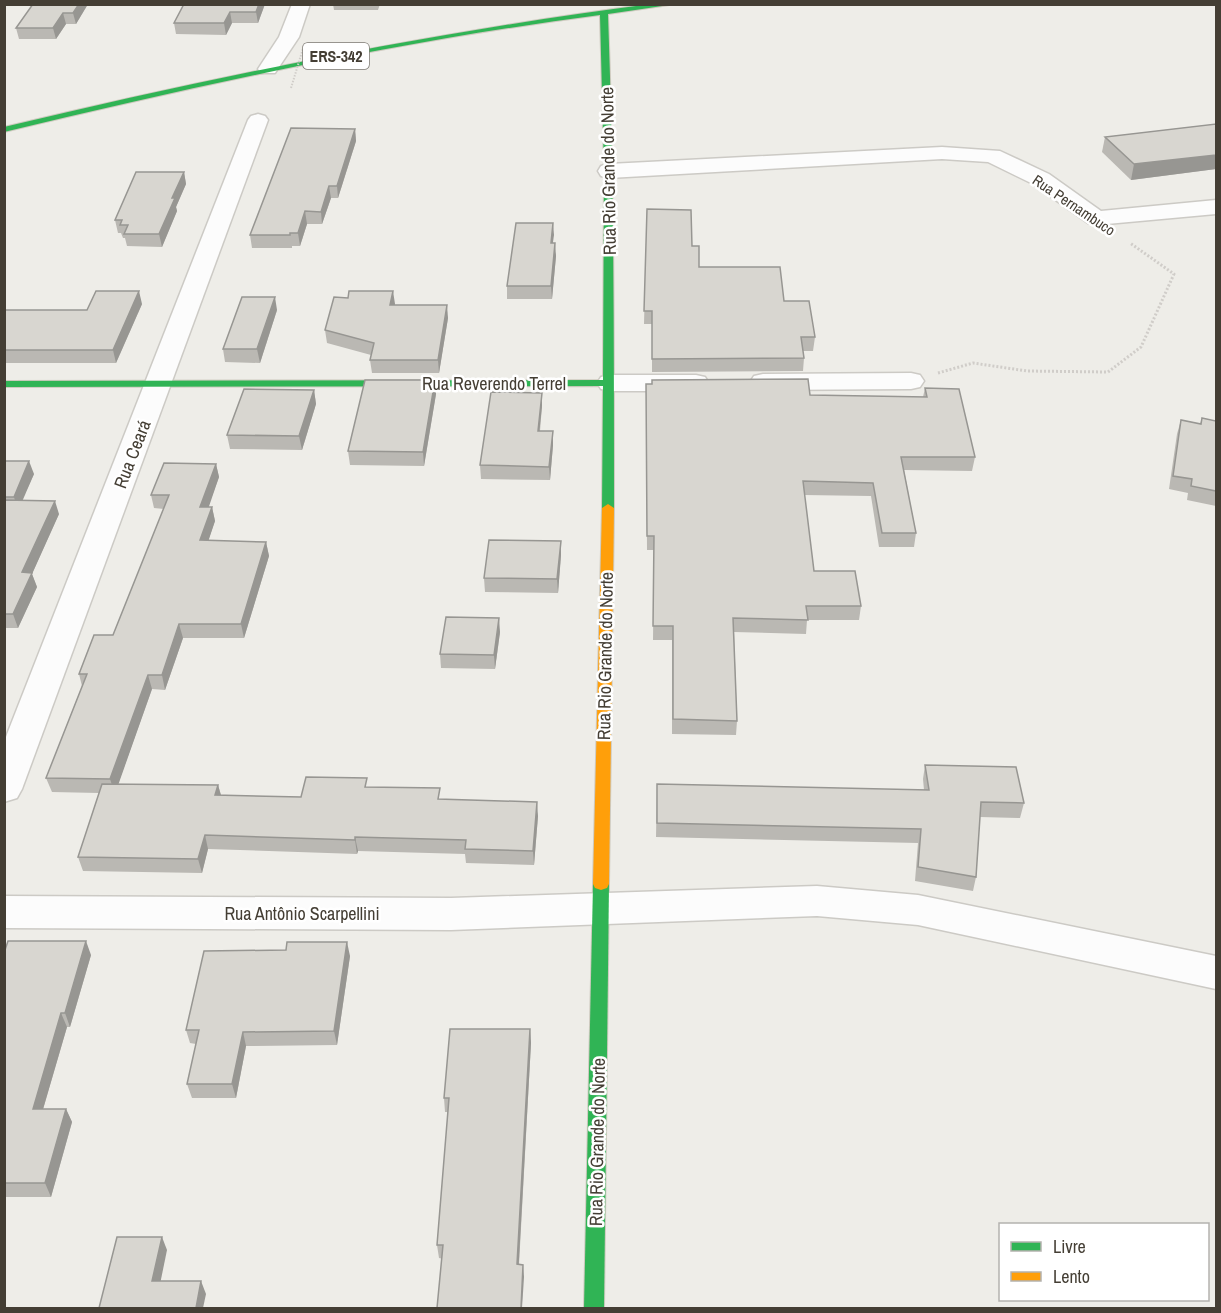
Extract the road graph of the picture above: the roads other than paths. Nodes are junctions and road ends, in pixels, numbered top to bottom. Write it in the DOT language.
graph roads {
  1 [pos="301,4"];
  2 [pos="673,4"];
  3 [pos="604,8"];
  4 [pos="268,69"];
  5 [pos="258,120"];
  6 [pos="4,130"];
  7 [pos="609,171"];
  8 [pos="1216,207"];
  9 [pos="911,381"];
  10 [pos="610,383"];
  11 [pos="4,384"];
  12 [pos="158,384"];
  13 [pos="4,789"];
  14 [pos="600,907"];
  15 [pos="4,912"];
  16 [pos="1216,973"];
  17 [pos="594,1308"];
  1 -- 4 [label="street"];
  2 -- 3 [label="street, ERS-342"];
  3 -- 4 [label="street, ERS-342"];
  3 -- 7 [label="street, Rua Rio Grande do Norte"];
  4 -- 6 [label="street, ERS-342"];
  5 -- 12 [label="street, Rua Ceará"];
  7 -- 8 [label="street, Rua Pernambuco"];
  7 -- 10 [label="street, Rua Rio Grande do Norte"];
  9 -- 10 [label="street, Rua Reverendo Terrel"];
  10 -- 12 [label="street, Rua Reverendo Terrel"];
  10 -- 14 [label="street, Rua Rio Grande do Norte"];
  11 -- 12 [label="street, Rua Reverendo Terrel"];
  12 -- 13 [label="street, Rua Ceará"];
  14 -- 15 [label="street, Rua Antônio Scarpellini"];
  14 -- 16 [label="street, Rua Antônio Scarpellini"];
  14 -- 17 [label="street, Rua Rio Grande do Norte"];
}
